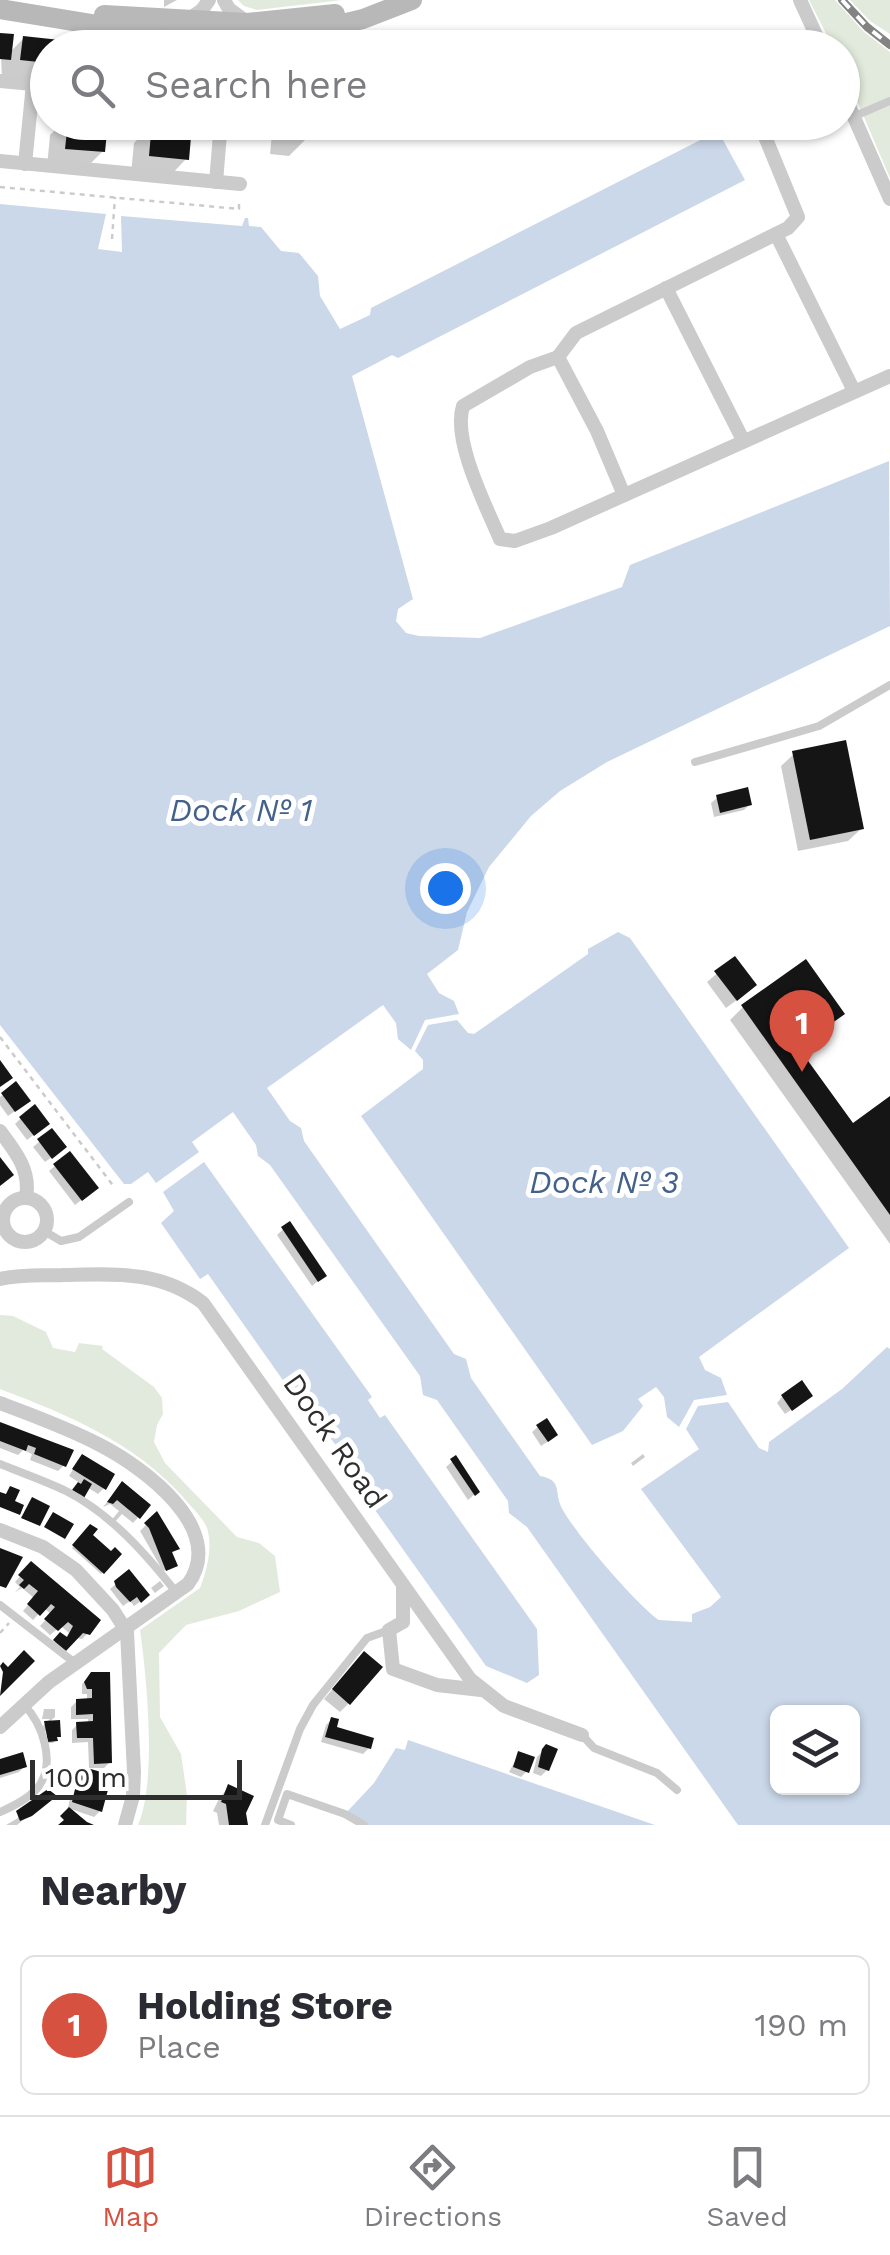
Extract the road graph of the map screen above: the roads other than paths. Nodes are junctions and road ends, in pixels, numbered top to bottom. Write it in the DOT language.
graph roads {
  1 [pos="209,0"];
  2 [pos="224,0"];
  3 [pos="391,0"];
  4 [pos="412,0"];
  5 [pos="800,0"];
  6 [pos="9,10"];
  7 [pos="185,21"];
  8 [pos="247,23"];
  9 [pos="124,30"];
  10 [pos="314,30"];
  11 [pos="814,30"];
  12 [pos="0,81"];
  13 [pos="30,84"];
  14 [pos="890,102"];
  15 [pos="860,114"];
  16 [pos="860,130"];
  17 [pos="30,140"];
  18 [pos="220,140"];
  19 [pos="766,140"];
  20 [pos="0,162"];
  21 [pos="26,164"];
  22 [pos="216,182"];
  23 [pos="240,184"];
  24 [pos="890,199"];
  25 [pos="776,234"];
  26 [pos="666,288"];
  27 [pos="558,357"];
  28 [pos="890,376"];
  29 [pos="854,391"];
  30 [pos="743,440"];
  31 [pos="624,495"];
  32 [pos="890,685"];
  33 [pos="695,762"];
  34 [pos="0,1131"];
  35 [pos="26,1197"];
  36 [pos="129,1202"];
  37 [pos="44,1231"];
  38 [pos="3,1233"];
  39 [pos="0,1279"];
  40 [pos="0,1404"];
  41 [pos="0,1464"];
  42 [pos="0,1530"];
  43 [pos="403,1584"];
  44 [pos="176,1592"];
  45 [pos="0,1605"];
  46 [pos="125,1627"];
  47 [pos="389,1630"];
  48 [pos="74,1664"];
  49 [pos="482,1690"];
  50 [pos="24,1705"];
  51 [pos="0,1727"];
  52 [pos="582,1735"];
  53 [pos="677,1790"];
  54 [pos="272,1803"];
  55 [pos="283,1807"];
  56 [pos="0,1812"];
  57 [pos="125,1825"];
  58 [pos="265,1825"];
  59 [pos="291,1825"];
  60 [pos="364,1825"];
  1 -- 7 [label="street"];
  2 -- 8 [label="street"];
  3 -- 8 [label="street"];
  4 -- 10 [label="street"];
  5 -- 11 [label="street"];
  6 -- 7 [label="street"];
  6 -- 9 [label="street"];
  7 -- 8 [label="street"];
  12 -- 13 [label="street"];
  14 -- 15 [label="lane"];
  16 -- 24 [label="street"];
  17 -- 21 [label="street"];
  18 -- 22 [label="street"];
  19 -- 25 [label="street"];
  20 -- 21 [label="street"];
  21 -- 22 [label="street"];
  22 -- 23 [label="street"];
  25 -- 26 [label="street"];
  25 -- 29 [label="street"];
  26 -- 27 [label="street"];
  26 -- 30 [label="street"];
  27 -- 31 [label="street"];
  27 -- 31 [label="street"];
  28 -- 29 [label="street"];
  29 -- 30 [label="street"];
  30 -- 31 [label="street"];
  32 -- 33 [label="lane"];
  34 -- 35 [label="street"];
  35 -- 37 [label="street"];
  35 -- 38 [label="street"];
  36 -- 37 [label="lane"];
  37 -- 38 [label="street"];
  39 -- 43 [label="street, Dock Road"];
  40 -- 44 [label="street"];
  41 -- 44 [label="lane"];
  42 -- 46 [label="street"];
  43 -- 47 [label="street"];
  43 -- 49 [label="street, Dock Road"];
  44 -- 46 [label="street"];
  45 -- 48 [label="lane"];
  46 -- 48 [label="street"];
  46 -- 57 [label="street"];
  47 -- 49 [label="street"];
  47 -- 54 [label="lane"];
  48 -- 50 [label="street"];
  49 -- 52 [label="street, Dock Road"];
  50 -- 51 [label="street"];
  50 -- 56 [label="lane"];
  52 -- 53 [label="lane"];
  54 -- 55 [label="lane"];
  54 -- 58 [label="lane"];
  55 -- 59 [label="lane"];
  55 -- 60 [label="lane"];
}
